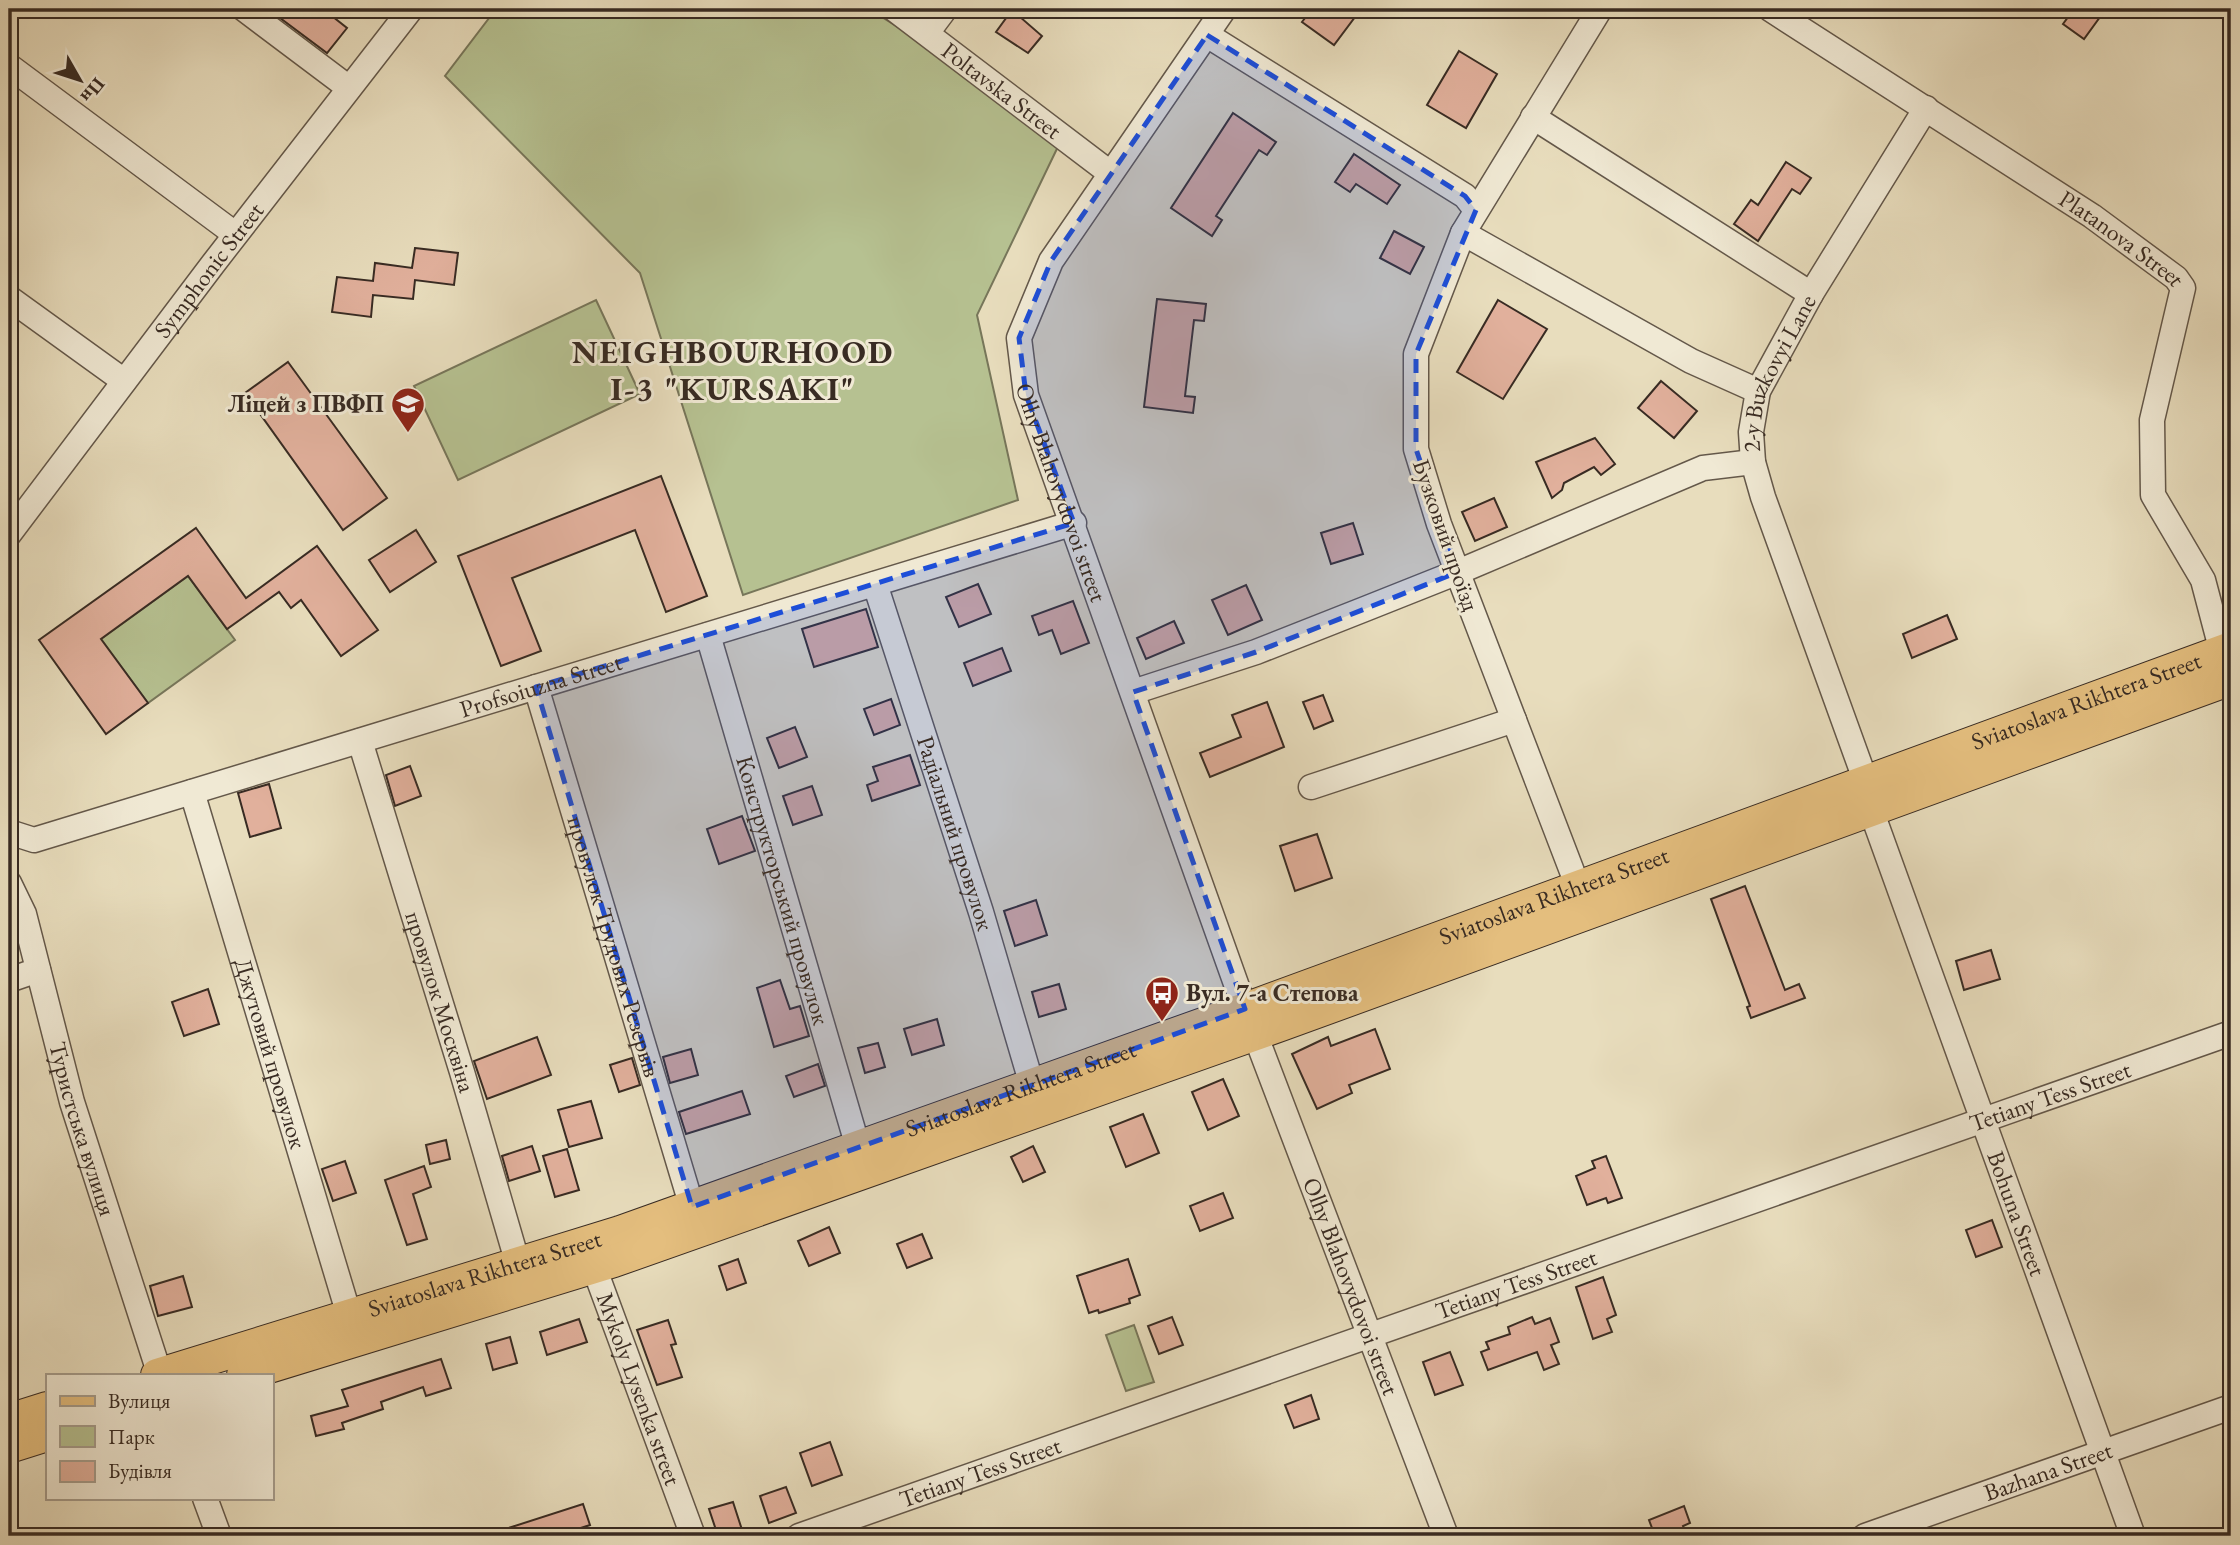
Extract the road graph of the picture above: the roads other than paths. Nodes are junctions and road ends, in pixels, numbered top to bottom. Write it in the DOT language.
graph roads {
  1 [pos="244,9"];
  2 [pos="411,9"];
  3 [pos="894,9"];
  4 [pos="945,9"];
  5 [pos="1224,9"];
  6 [pos="1600,9"];
  7 [pos="1770,9"];
  8 [pos="927,33"];
  9 [pos="1207,35"];
  10 [pos="9,66"];
  11 [pos="349,88"];
  12 [pos="1926,108"];
  13 [pos="1533,117"];
  14 [pos="1110,173"];
  15 [pos="1476,210"];
  16 [pos="1463,233"];
  17 [pos="235,234"];
  18 [pos="1811,294"];
  19 [pos="9,298"];
  20 [pos="124,381"];
  21 [pos="1758,391"];
  22 [pos="1753,462"];
  23 [pos="1074,523"];
  24 [pos="9,534"];
  25 [pos="1458,572"];
  26 [pos="875,584"];
  27 [pos="708,635"];
  28 [pos="2228,660"];
  29 [pos="536,687"];
  30 [pos="1133,692"];
  31 [pos="1514,720"];
  32 [pos="360,741"];
  33 [pos="1311,787"];
  34 [pos="192,792"];
  35 [pos="1868,796"];
  36 [pos="9,832"];
  37 [pos="9,883"];
  38 [pos="1578,887"];
  39 [pos="38,970"];
  40 [pos="9,980"];
  41 [pos="1250,1022"];
  42 [pos="2231,1033"];
  43 [pos="1032,1085"];
  44 [pos="1983,1121"];
  45 [pos="858,1147"];
  46 [pos="692,1207"];
  47 [pos="589,1255"];
  48 [pos="518,1264"];
  49 [pos="349,1315"];
  50 [pos="1370,1336"];
  51 [pos="159,1374"];
  52 [pos="162,1374"];
  53 [pos="246,1374"];
  54 [pos="2231,1407"];
  55 [pos="46,1408"];
  56 [pos="9,1420"];
  57 [pos="46,1435"];
  58 [pos="9,1447"];
  59 [pos="2104,1454"];
  60 [pos="206,1500"];
  61 [pos="219,1536"];
  62 [pos="693,1536"];
  63 [pos="799,1536"];
  64 [pos="1446,1536"];
  65 [pos="1866,1536"];
  66 [pos="2133,1536"];
  1 -- 11 [label="street"];
  2 -- 11 [label="street, Symphonic Street"];
  3 -- 8 [label="street, Poltavska Street"];
  4 -- 8 [label="street"];
  5 -- 9 [label="street, Olhy Blahovydovoi street"];
  6 -- 13 [label="street, Бузковий проїзд"];
  7 -- 12 [label="street, Platanova Street"];
  8 -- 14 [label="street, Poltavska Street"];
  9 -- 14 [label="street, Olhy Blahovydovoi street"];
  9 -- 15 [label="street"];
  10 -- 17 [label="street"];
  11 -- 17 [label="street, Symphonic Street"];
  12 -- 18 [label="street, 2-y Buzkovyi Lane"];
  12 -- 28 [label="street, Platanova Street"];
  13 -- 15 [label="street, Бузковий проїзд"];
  13 -- 18 [label="street"];
  14 -- 23 [label="street, Olhy Blahovydovoi street"];
  15 -- 16 [label="street, Бузковий проїзд"];
  16 -- 21 [label="street"];
  16 -- 25 [label="street, Бузковий проїзд"];
  17 -- 20 [label="street, Symphonic Street"];
  18 -- 21 [label="street, 2-y Buzkovyi Lane"];
  19 -- 20 [label="street"];
  20 -- 24 [label="street, Symphonic Street"];
  21 -- 22 [label="street, 2-y Buzkovyi Lane"];
  22 -- 25 [label="street"];
  22 -- 35 [label="street, 2-y Buzkovyi Lane"];
  23 -- 26 [label="street, Profsoiuzna Street"];
  23 -- 30 [label="street, Olhy Blahovydovoi street"];
  25 -- 30 [label="street"];
  25 -- 31 [label="street, Бузковий проїзд"];
  26 -- 27 [label="street, Profsoiuzna Street"];
  26 -- 43 [label="street, Радіальний провулок"];
  27 -- 29 [label="street, Profsoiuzna Street"];
  27 -- 45 [label="street, Конструкторський провулок"];
  28 -- 35 [label="main road, Sviatoslava Rikhtera Street"];
  29 -- 32 [label="street, Profsoiuzna Street"];
  29 -- 46 [label="street, провулок Трудових Резервів"];
  30 -- 41 [label="street, Olhy Blahovydovoi street"];
  31 -- 33 [label="street"];
  31 -- 38 [label="street, Бузковий проїзд"];
  32 -- 34 [label="street, Profsoiuzna Street"];
  32 -- 48 [label="street, провулок Москвіна"];
  34 -- 36 [label="street, Profsoiuzna Street"];
  34 -- 49 [label="street, Джутовий провулок"];
  35 -- 38 [label="main road, Sviatoslava Rikhtera Street"];
  35 -- 41 [label="main road, Sviatoslava Rikhtera Street"];
  35 -- 44 [label="street, Bohuna Street"];
  37 -- 39 [label="street, Туристська вулиця"];
  38 -- 41 [label="main road, Sviatoslava Rikhtera Street"];
  39 -- 40 [label="street"];
  39 -- 51 [label="street, Туристська вулиця"];
  41 -- 43 [label="main road, Sviatoslava Rikhtera Street"];
  41 -- 47 [label="main road, Sviatoslava Rikhtera Street"];
  41 -- 50 [label="street, Olhy Blahovydovoi street"];
  42 -- 44 [label="street, Tetiany Tess Street"];
  43 -- 45 [label="main road, Sviatoslava Rikhtera Street"];
  44 -- 50 [label="street, Tetiany Tess Street"];
  44 -- 59 [label="street, Bohuna Street"];
  45 -- 46 [label="main road, Sviatoslava Rikhtera Street"];
  46 -- 47 [label="main road, Sviatoslava Rikhtera Street"];
  47 -- 48 [label="main road, Sviatoslava Rikhtera Street"];
  47 -- 53 [label="main road, Sviatoslava Rikhtera Street"];
  47 -- 62 [label="street, Mykoly Lysenka street"];
  48 -- 49 [label="main road, Sviatoslava Rikhtera Street"];
  49 -- 52 [label="main road, Sviatoslava Rikhtera Street"];
  50 -- 63 [label="street, Tetiany Tess Street"];
  50 -- 64 [label="street, Olhy Blahovydovoi street"];
  54 -- 59 [label="street, Bazhana Street"];
  55 -- 56 [label="main road"];
  57 -- 58 [label="main road"];
  59 -- 65 [label="street, Bazhana Street"];
  59 -- 66 [label="street, Bohuna Street"];
  60 -- 61 [label="street"];
}
